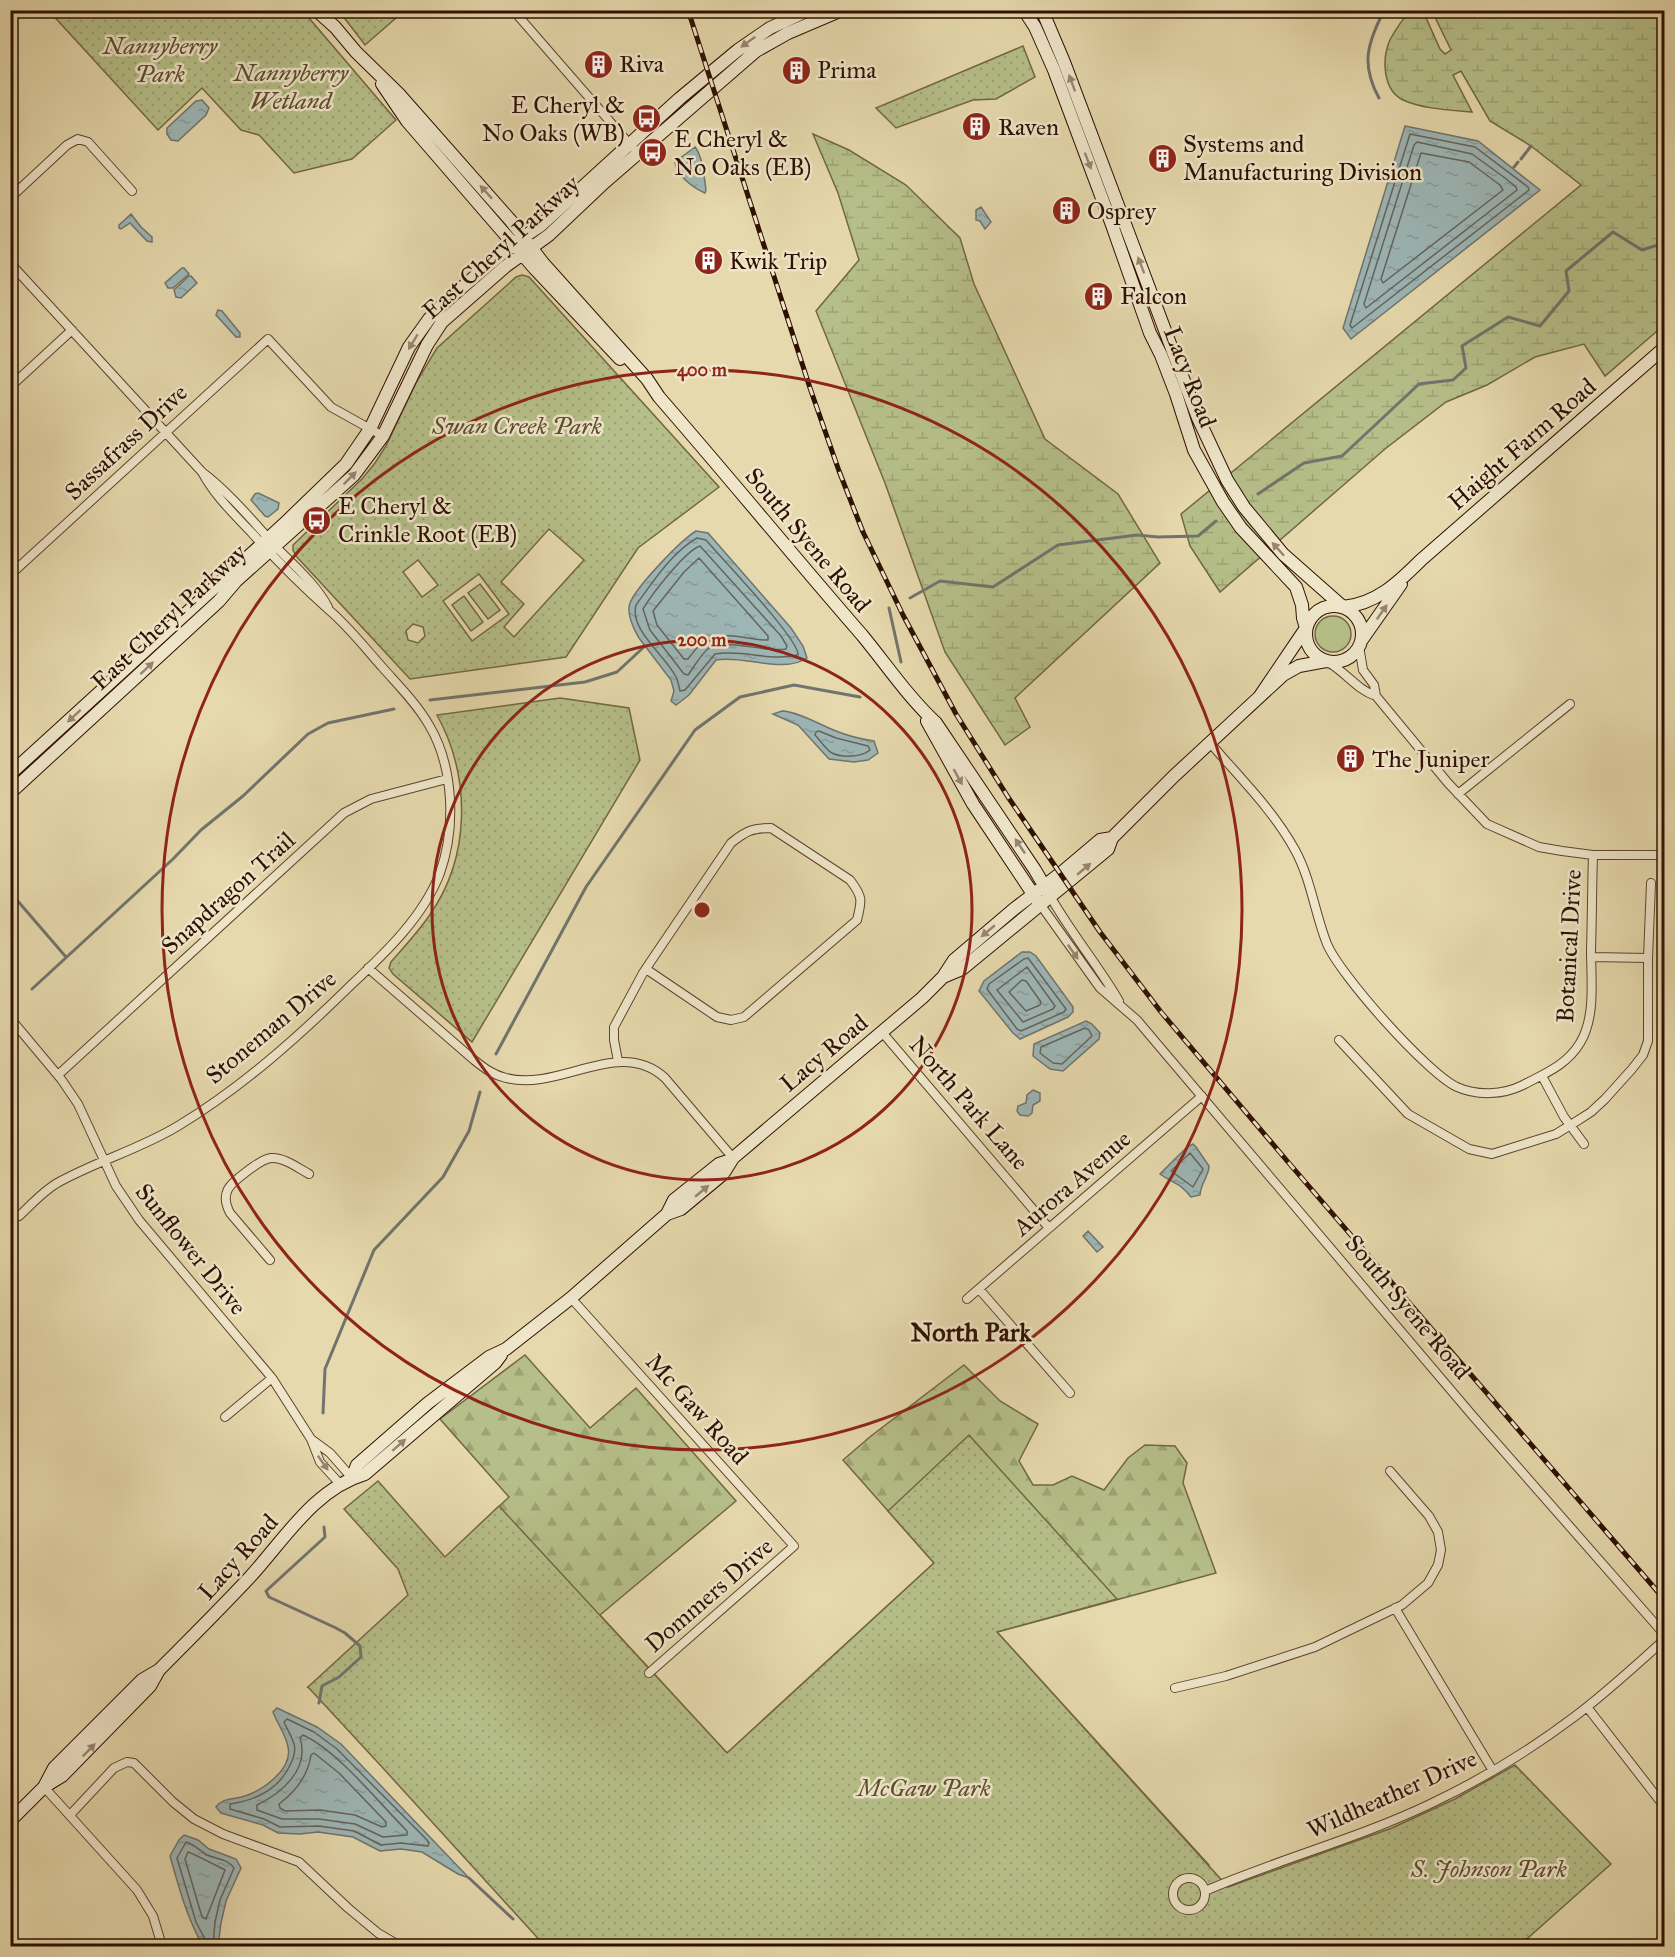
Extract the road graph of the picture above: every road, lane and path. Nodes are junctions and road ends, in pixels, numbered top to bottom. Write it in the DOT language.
graph roads {
  1 [pos="316,10"];
  2 [pos="326,10"];
  3 [pos="513,10"];
  4 [pos="809,10"];
  5 [pos="842,10"];
  6 [pos="1024,10"];
  7 [pos="1042,10"];
  8 [pos="335,27"];
  9 [pos="633,149"];
  10 [pos="132,190"];
  11 [pos="10,198"];
  12 [pos="522,245"];
  13 [pos="10,263"];
  14 [pos="72,330"];
  15 [pos="1665,348"];
  16 [pos="10,387"];
  17 [pos="370,429"];
  18 [pos="165,432"];
  19 [pos="383,436"];
  20 [pos="269,545"];
  21 [pos="1408,573"];
  22 [pos="10,575"];
  23 [pos="1343,607"];
  24 [pos="1306,628"];
  25 [pos="1360,644"];
  26 [pos="1326,661"];
  27 [pos="1260,696"];
  28 [pos="1376,696"];
  29 [pos="1570,704"];
  30 [pos="1211,744"];
  31 [pos="10,774"];
  32 [pos="447,779"];
  33 [pos="10,793"];
  34 [pos="1458,795"];
  35 [pos="1593,855"];
  36 [pos="1665,855"];
  37 [pos="1651,883"];
  38 [pos="1042,895"];
  39 [pos="1591,957"];
  40 [pos="1648,958"];
  41 [pos="368,968"];
  42 [pos="646,969"];
  43 [pos="1121,1005"];
  44 [pos="10,1018"];
  45 [pos="881,1031"];
  46 [pos="1339,1040"];
  47 [pos="618,1061"];
  48 [pos="58,1075"];
  49 [pos="1542,1076"];
  50 [pos="1202,1096"];
  51 [pos="1569,1125"];
  52 [pos="1584,1144"];
  53 [pos="732,1159"];
  54 [pos="104,1161"];
  55 [pos="309,1174"];
  56 [pos="10,1218"];
  57 [pos="1049,1228"];
  58 [pos="270,1260"];
  59 [pos="979,1289"];
  60 [pos="571,1298"];
  61 [pos="967,1299"];
  62 [pos="272,1378"];
  63 [pos="1070,1393"];
  64 [pos="225,1418"];
  65 [pos="311,1440"];
  66 [pos="1390,1471"];
  67 [pos="346,1481"];
  68 [pos="794,1546"];
  69 [pos="1395,1608"];
  70 [pos="1665,1634"];
  71 [pos="1665,1640"];
  72 [pos="649,1673"];
  73 [pos="1175,1688"];
  74 [pos="1587,1707"];
  75 [pos="1493,1771"];
  76 [pos="44,1787"];
  77 [pos="1660,1801"];
  78 [pos="70,1815"];
  79 [pos="10,1821"];
  80 [pos="1205,1891"];
  81 [pos="162,1947"];
  82 [pos="400,1947"];
  1 -- 8 [label="street, South Syene Road"];
  2 -- 8 [label="street, South Syene Road"];
  3 -- 9 [label="street"];
  4 -- 9 [label="street, East Cheryl Parkway, one-way"];
  5 -- 9 [label="street, East Cheryl Parkway"];
  6 -- 24 [label="street, Lacy Road, one-way"];
  23 -- 7 [label="street, Lacy Road, one-way"];
  8 -- 12 [label="street, South Syene Road"];
  9 -- 12 [label="street, East Cheryl Parkway"];
  10 -- 11 [label="street"];
  12 -- 17 [label="street, East Cheryl Parkway, one-way"];
  12 -- 19 [label="street, East Cheryl Parkway"];
  12 -- 38 [label="street, South Syene Road"];
  13 -- 14 [label="street, Stoneman Drive"];
  14 -- 16 [label="street"];
  14 -- 18 [label="street, Stoneman Drive"];
  15 -- 21 [label="street, Haight Farm Road"];
  17 -- 18 [label="street, Sassafrass Drive"];
  17 -- 19 [label="street"];
  17 -- 20 [label="street, East Cheryl Parkway"];
  18 -- 20 [label="street, Stoneman Drive"];
  18 -- 22 [label="street, Sassafrass Drive"];
  20 -- 19 [label="street, East Cheryl Parkway, one-way"];
  20 -- 31 [label="street, East Cheryl Parkway, one-way"];
  20 -- 32 [label="street, Stoneman Drive"];
  33 -- 20 [label="street, East Cheryl Parkway, one-way"];
  21 -- 23 [label="street, Haight Farm Road"];
  25 -- 21 [label="street, Haight Farm Road, one-way"];
  23 -- 24 [label="street"];
  23 -- 25 [label="street"];
  24 -- 26 [label="street"];
  24 -- 27 [label="street, Lacy Road"];
  25 -- 26 [label="street"];
  25 -- 28 [label="street"];
  26 -- 27 [label="street, Lacy Road"];
  26 -- 28 [label="street"];
  27 -- 30 [label="street, Lacy Road"];
  28 -- 34 [label="street"];
  29 -- 34 [label="street"];
  30 -- 38 [label="street, Lacy Road"];
  30 -- 49 [label="street, Botanical Drive"];
  32 -- 41 [label="street, Stoneman Drive"];
  32 -- 48 [label="street, Snapdragon Trail"];
  34 -- 35 [label="street"];
  35 -- 36 [label="street"];
  35 -- 39 [label="street, Botanical Drive"];
  37 -- 40 [label="street"];
  38 -- 43 [label="street, South Syene Road"];
  38 -- 43 [label="street, South Syene Road, one-way"];
  38 -- 45 [label="street, Lacy Road"];
  39 -- 40 [label="street"];
  39 -- 49 [label="street, Botanical Drive"];
  40 -- 51 [label="street"];
  41 -- 47 [label="street"];
  41 -- 54 [label="street, Stoneman Drive"];
  42 -- 42 [label="street"];
  42 -- 47 [label="street"];
  43 -- 50 [label="street, South Syene Road"];
  44 -- 48 [label="street, Sunflower Drive"];
  45 -- 53 [label="street, Lacy Road"];
  45 -- 57 [label="street, North Park Lane"];
  46 -- 51 [label="street"];
  47 -- 53 [label="street"];
  48 -- 54 [label="street, Sunflower Drive"];
  49 -- 51 [label="street"];
  50 -- 57 [label="street, Aurora Avenue"];
  50 -- 70 [label="street, South Syene Road"];
  51 -- 52 [label="street"];
  53 -- 60 [label="street, Lacy Road"];
  54 -- 56 [label="street, Stoneman Drive"];
  54 -- 62 [label="street, Sunflower Drive"];
  55 -- 58 [label="street"];
  57 -- 59 [label="street, Aurora Avenue"];
  59 -- 61 [label="street, Aurora Avenue"];
  59 -- 63 [label="street"];
  60 -- 67 [label="street, Lacy Road"];
  60 -- 68 [label="street, Mc Gaw Road"];
  62 -- 64 [label="street"];
  62 -- 65 [label="street, Sunflower Drive"];
  65 -- 67 [label="street, Sunflower Drive"];
  65 -- 67 [label="street, Sunflower Drive, one-way"];
  66 -- 69 [label="street"];
  67 -- 76 [label="street, Lacy Road"];
  68 -- 72 [label="street, Dommers Drive"];
  69 -- 73 [label="street"];
  69 -- 75 [label="street"];
  71 -- 74 [label="street, Wildheather Drive"];
  74 -- 75 [label="street, Wildheather Drive"];
  74 -- 77 [label="street"];
  75 -- 80 [label="street, Wildheather Drive"];
  76 -- 78 [label="street"];
  76 -- 79 [label="street, Lacy Road"];
  78 -- 81 [label="street"];
  78 -- 82 [label="street"];
}
